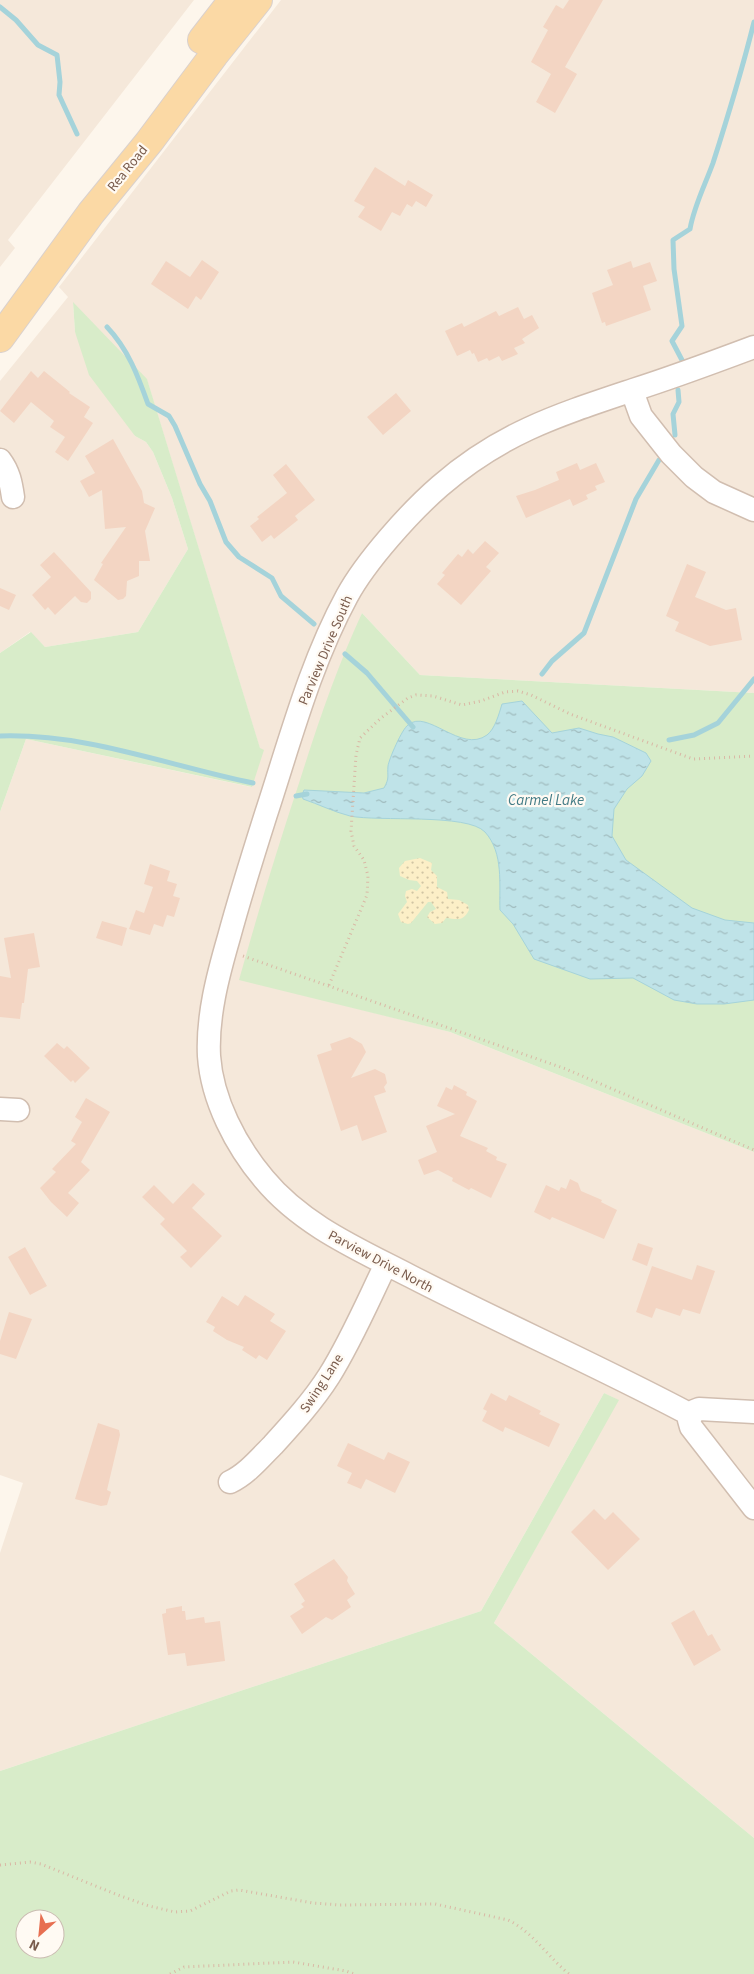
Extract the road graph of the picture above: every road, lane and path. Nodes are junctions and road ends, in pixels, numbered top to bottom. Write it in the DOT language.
graph roads {
  1 [pos="233,0"];
  2 [pos="258,0"];
  3 [pos="0,308"];
  4 [pos="0,338"];
  5 [pos="754,348"];
  6 [pos="632,391"];
  7 [pos="0,460"];
  8 [pos="13,497"];
  9 [pos="754,510"];
  10 [pos="754,756"];
  11 [pos="225,950"];
  12 [pos="329,985"];
  13 [pos="216,991"];
  14 [pos="754,1150"];
  15 [pos="386,1264"];
  16 [pos="754,1412"];
  17 [pos="690,1418"];
  18 [pos="230,1482"];
  19 [pos="754,1508"];
  20 [pos="0,1865"];
  21 [pos="170,1974"];
  22 [pos="354,1974"];
  23 [pos="569,1974"];
  1 -- 3 [label="main road, Rea Road"];
  2 -- 4 [label="main road, Rea Road"];
  5 -- 6 [label="street, Parview Drive South"];
  6 -- 9 [label="street"];
  6 -- 11 [label="street, Parview Drive South"];
  7 -- 8 [label="street"];
  10 -- 12 [label="path"];
  11 -- 12 [label="path"];
  11 -- 13 [label="street, Parview Drive South"];
  12 -- 14 [label="path"];
  13 -- 15 [label="street, Parview Drive North"];
  15 -- 17 [label="street, Parview Drive North"];
  15 -- 18 [label="street, Swing Lane"];
  16 -- 17 [label="street"];
  17 -- 19 [label="street, Parview Drive North"];
  20 -- 23 [label="path"];
  21 -- 22 [label="path"];
}
